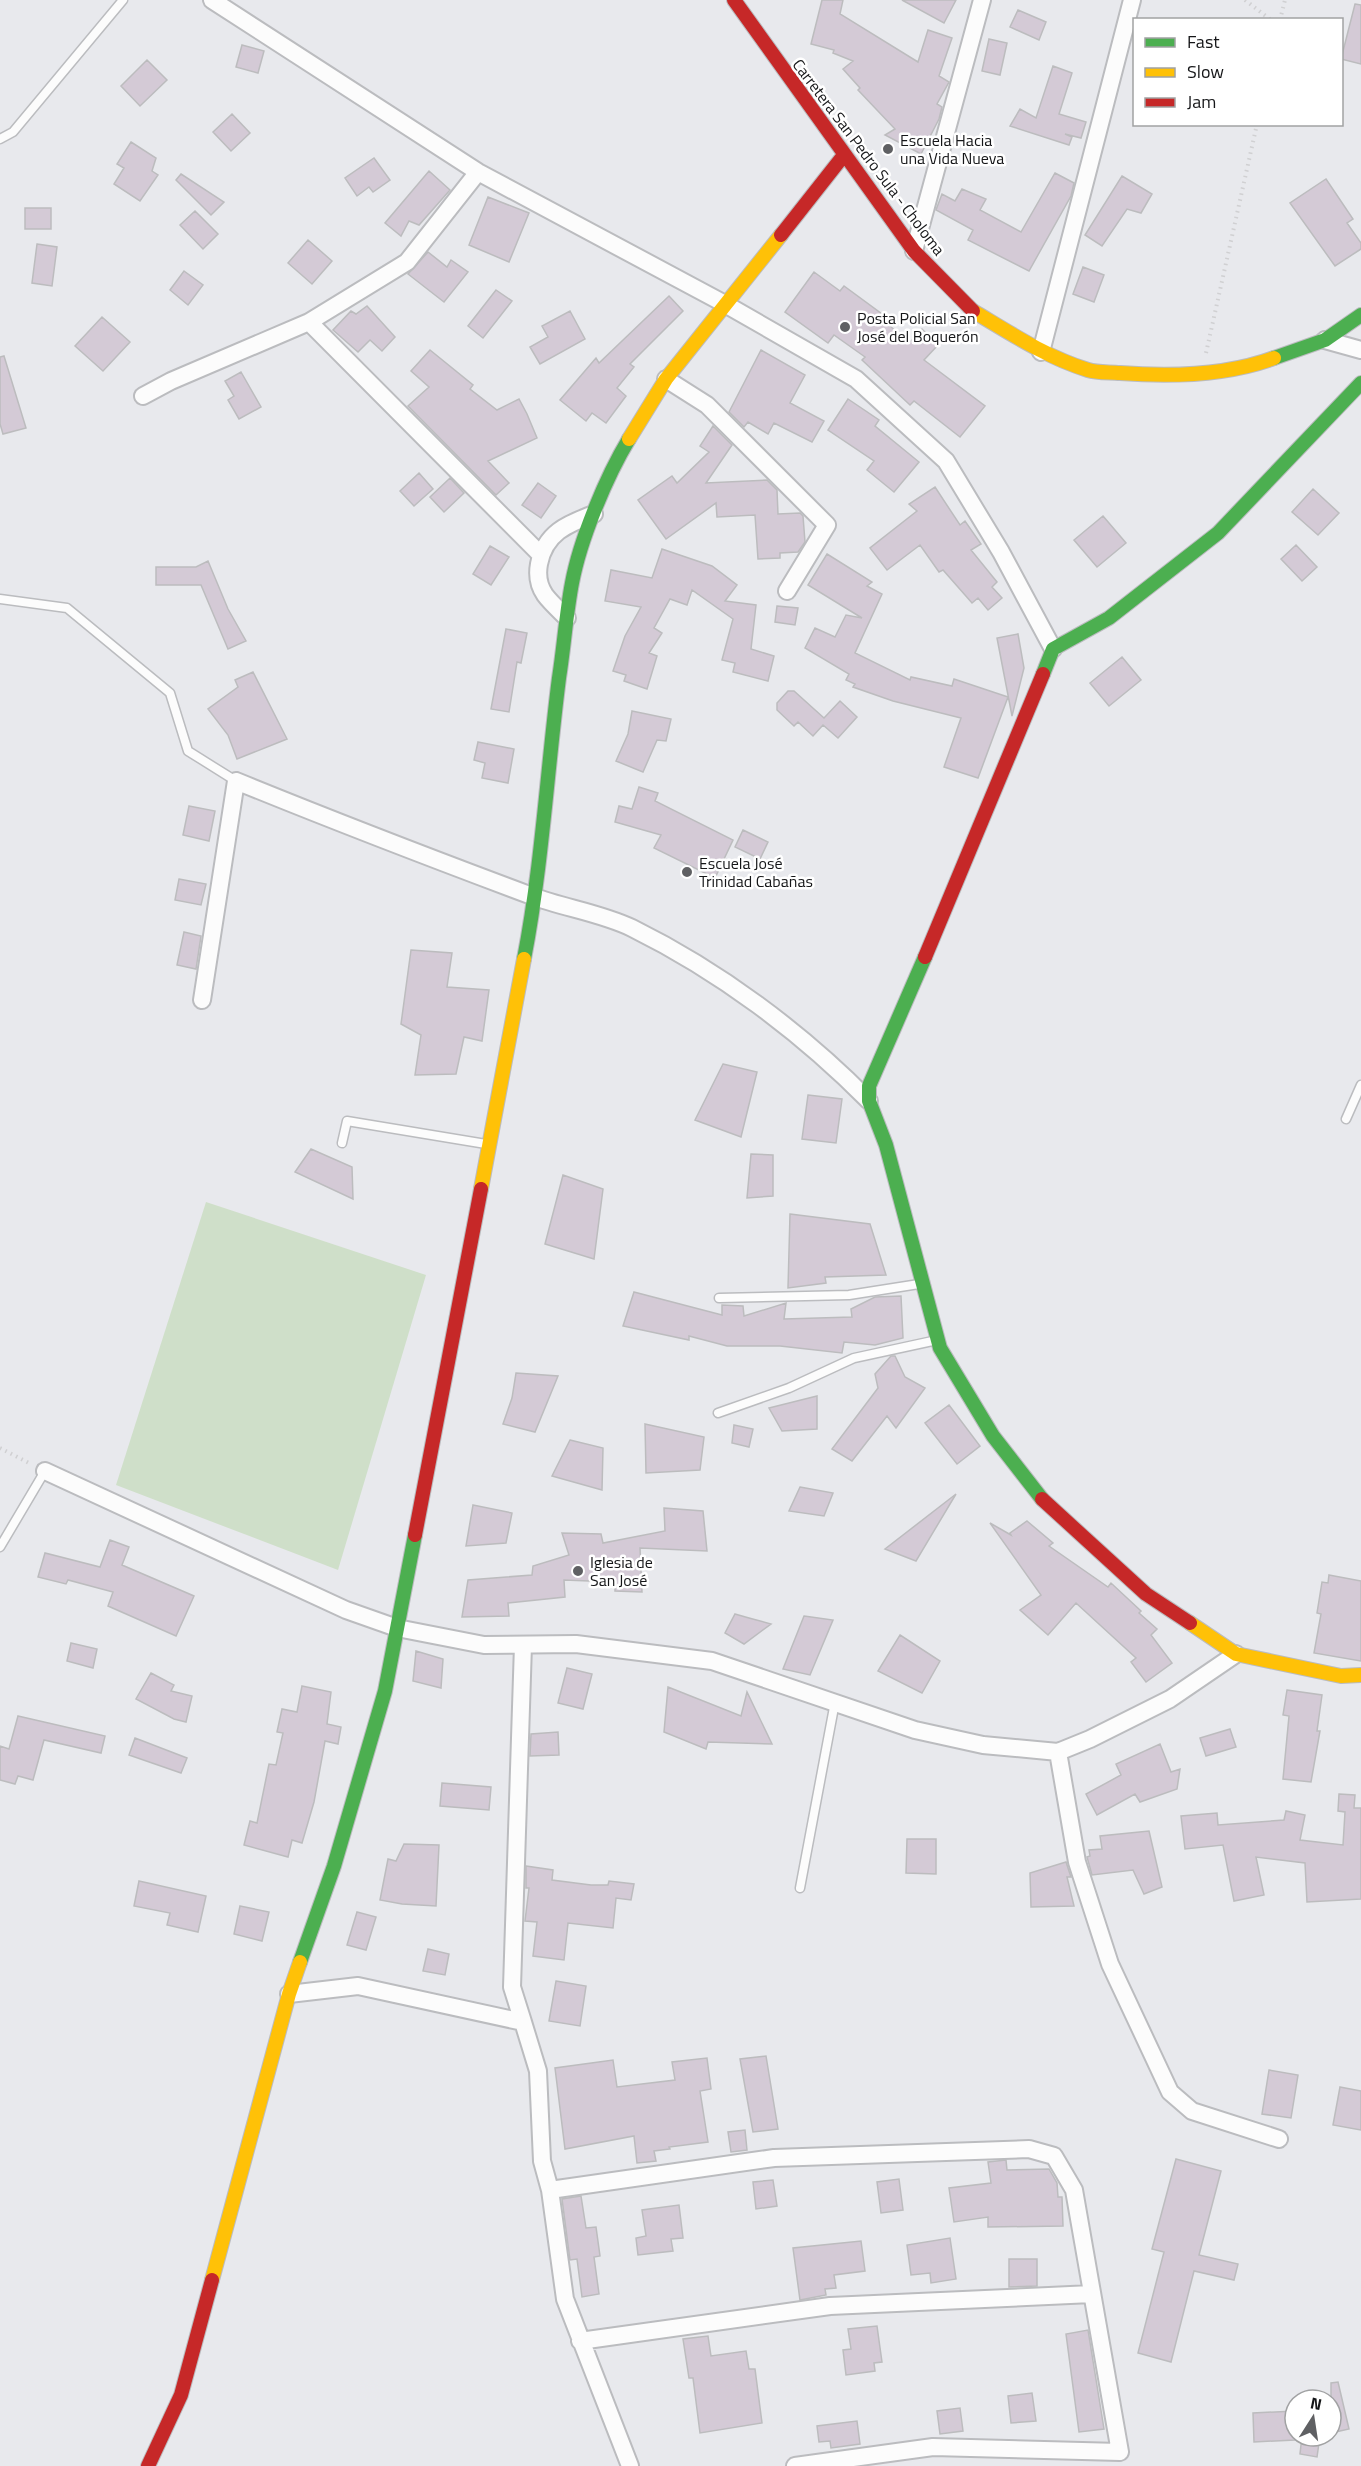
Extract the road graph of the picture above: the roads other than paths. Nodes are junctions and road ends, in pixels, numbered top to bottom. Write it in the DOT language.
graph roads {
  1 [pos="123,0"];
  2 [pos="212,0"];
  3 [pos="734,0"];
  4 [pos="982,0"];
  5 [pos="1132,0"];
  6 [pos="0,139"];
  7 [pos="844,155"];
  8 [pos="478,172"];
  9 [pos="915,251"];
  10 [pos="725,304"];
  11 [pos="1361,315"];
  12 [pos="309,322"];
  13 [pos="1325,340"];
  14 [pos="1361,350"];
  15 [pos="1041,352"];
  16 [pos="666,379"];
  17 [pos="1361,383"];
  18 [pos="143,396"];
  19 [pos="594,514"];
  20 [pos="541,555"];
  21 [pos="786,591"];
  22 [pos="0,599"];
  23 [pos="567,618"];
  24 [pos="1053,649"];
  25 [pos="236,781"];
  26 [pos="536,898"];
  27 [pos="202,1000"];
  28 [pos="1361,1085"];
  29 [pos="869,1101"];
  30 [pos="1346,1119"];
  31 [pos="342,1143"];
  32 [pos="489,1144"];
  33 [pos="923,1284"];
  34 [pos="719,1298"];
  35 [pos="938,1340"];
  36 [pos="717,1413"];
  37 [pos="45,1471"];
  38 [pos="0,1547"];
  39 [pos="397,1628"];
  40 [pos="524,1645"];
  41 [pos="1236,1654"];
  42 [pos="1361,1675"];
  43 [pos="835,1702"];
  44 [pos="1058,1752"];
  45 [pos="800,1888"];
  46 [pos="289,1995"];
  47 [pos="523,2022"];
  48 [pos="1279,2139"];
  49 [pos="550,2190"];
  50 [pos="1092,2294"];
  51 [pos="580,2341"];
  52 [pos="1104,2459"];
  53 [pos="148,2466"];
  54 [pos="630,2466"];
  55 [pos="795,2466"];
  56 [pos="800,2466"];
  1 -- 6 [label="lane"];
  2 -- 8 [label="street"];
  3 -- 7 [label="street, Carretera San Pedro Sula - Choloma"];
  4 -- 9 [label="street"];
  5 -- 15 [label="street"];
  7 -- 9 [label="street, Carretera San Pedro Sula - Choloma"];
  7 -- 10 [label="street"];
  8 -- 10 [label="street"];
  8 -- 12 [label="street"];
  9 -- 15 [label="street, Carretera San Pedro Sula - Choloma"];
  10 -- 16 [label="street"];
  10 -- 24 [label="street"];
  11 -- 13 [label="street, Carretera San Pedro Sula - Choloma"];
  12 -- 18 [label="street"];
  12 -- 20 [label="street"];
  13 -- 14 [label="street"];
  13 -- 15 [label="street, Carretera San Pedro Sula - Choloma"];
  16 -- 19 [label="street"];
  16 -- 21 [label="street"];
  17 -- 24 [label="street"];
  19 -- 20 [label="street"];
  19 -- 23 [label="street"];
  20 -- 23 [label="street"];
  22 -- 25 [label="lane"];
  23 -- 26 [label="street"];
  24 -- 29 [label="street"];
  25 -- 26 [label="street"];
  25 -- 27 [label="street"];
  26 -- 29 [label="street"];
  26 -- 32 [label="street"];
  28 -- 30 [label="lane"];
  29 -- 33 [label="street"];
  31 -- 32 [label="lane"];
  32 -- 39 [label="street"];
  33 -- 34 [label="lane"];
  33 -- 35 [label="street"];
  35 -- 36 [label="lane"];
  35 -- 41 [label="street"];
  37 -- 38 [label="lane"];
  37 -- 39 [label="street"];
  39 -- 40 [label="street"];
  39 -- 46 [label="street"];
  40 -- 43 [label="street"];
  40 -- 47 [label="street"];
  41 -- 42 [label="street"];
  41 -- 44 [label="street"];
  43 -- 44 [label="street"];
  43 -- 45 [label="lane"];
  44 -- 48 [label="street"];
  46 -- 47 [label="street"];
  46 -- 53 [label="street"];
  47 -- 49 [label="street"];
  49 -- 50 [label="street"];
  49 -- 51 [label="street"];
  50 -- 51 [label="street"];
  50 -- 52 [label="street"];
  51 -- 54 [label="street"];
  52 -- 56 [label="street"];
  55 -- 56 [label="street"];
}
